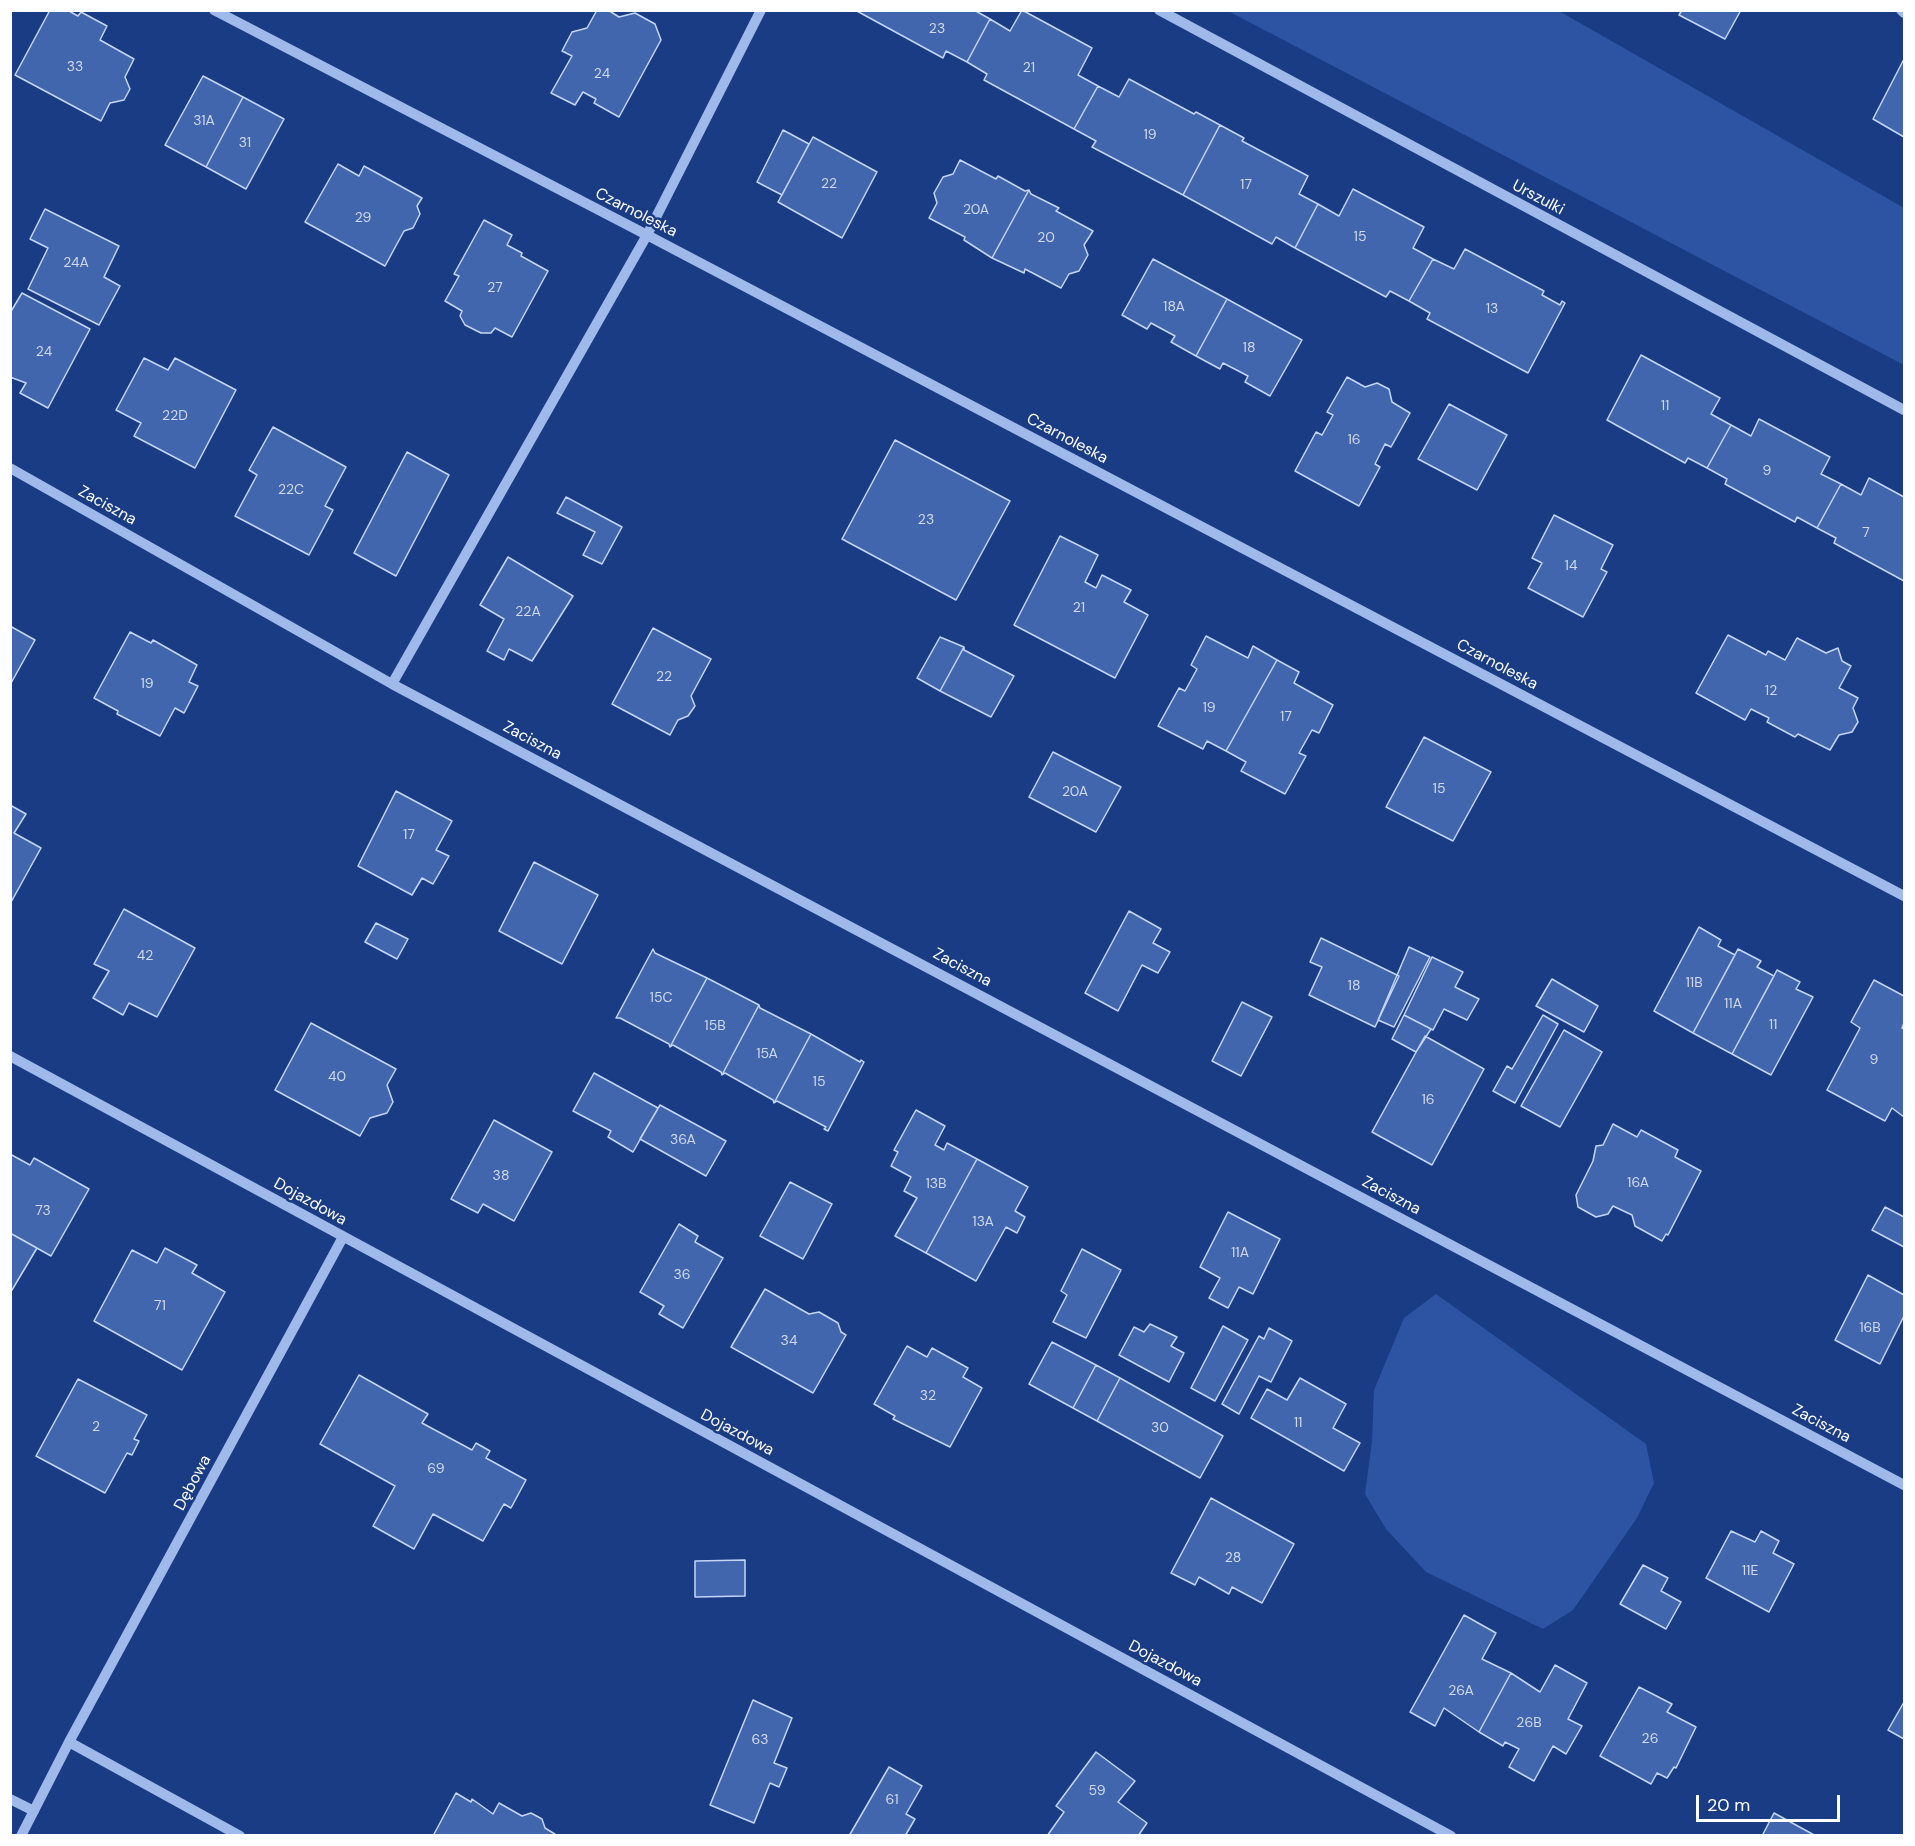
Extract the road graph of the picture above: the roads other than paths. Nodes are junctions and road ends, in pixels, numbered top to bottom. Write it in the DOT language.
graph roads {
  1 [pos="214,10"];
  2 [pos="761,10"];
  3 [pos="1159,10"];
  4 [pos="647,235"];
  5 [pos="1905,410"];
  6 [pos="10,468"];
  7 [pos="392,684"];
  8 [pos="1905,896"];
  9 [pos="10,1056"];
  10 [pos="343,1237"];
  11 [pos="1905,1485"];
  12 [pos="69,1742"];
  13 [pos="10,1799"];
  14 [pos="34,1811"];
  15 [pos="21,1836"];
  16 [pos="240,1836"];
  17 [pos="1451,1836"];
  1 -- 4 [label="street, Czarnoleska"];
  2 -- 4 [label="street"];
  3 -- 5 [label="street, Urszulki"];
  4 -- 7 [label="street"];
  4 -- 8 [label="street, Czarnoleska"];
  6 -- 7 [label="street, Zaciszna"];
  7 -- 11 [label="street, Zaciszna"];
  9 -- 10 [label="street, Dojazdowa"];
  10 -- 12 [label="street, Dębowa"];
  10 -- 17 [label="street, Dojazdowa"];
  12 -- 14 [label="street, Dębowa"];
  12 -- 16 [label="street"];
  13 -- 14 [label="street"];
  14 -- 15 [label="street, Dębowa"];
}
